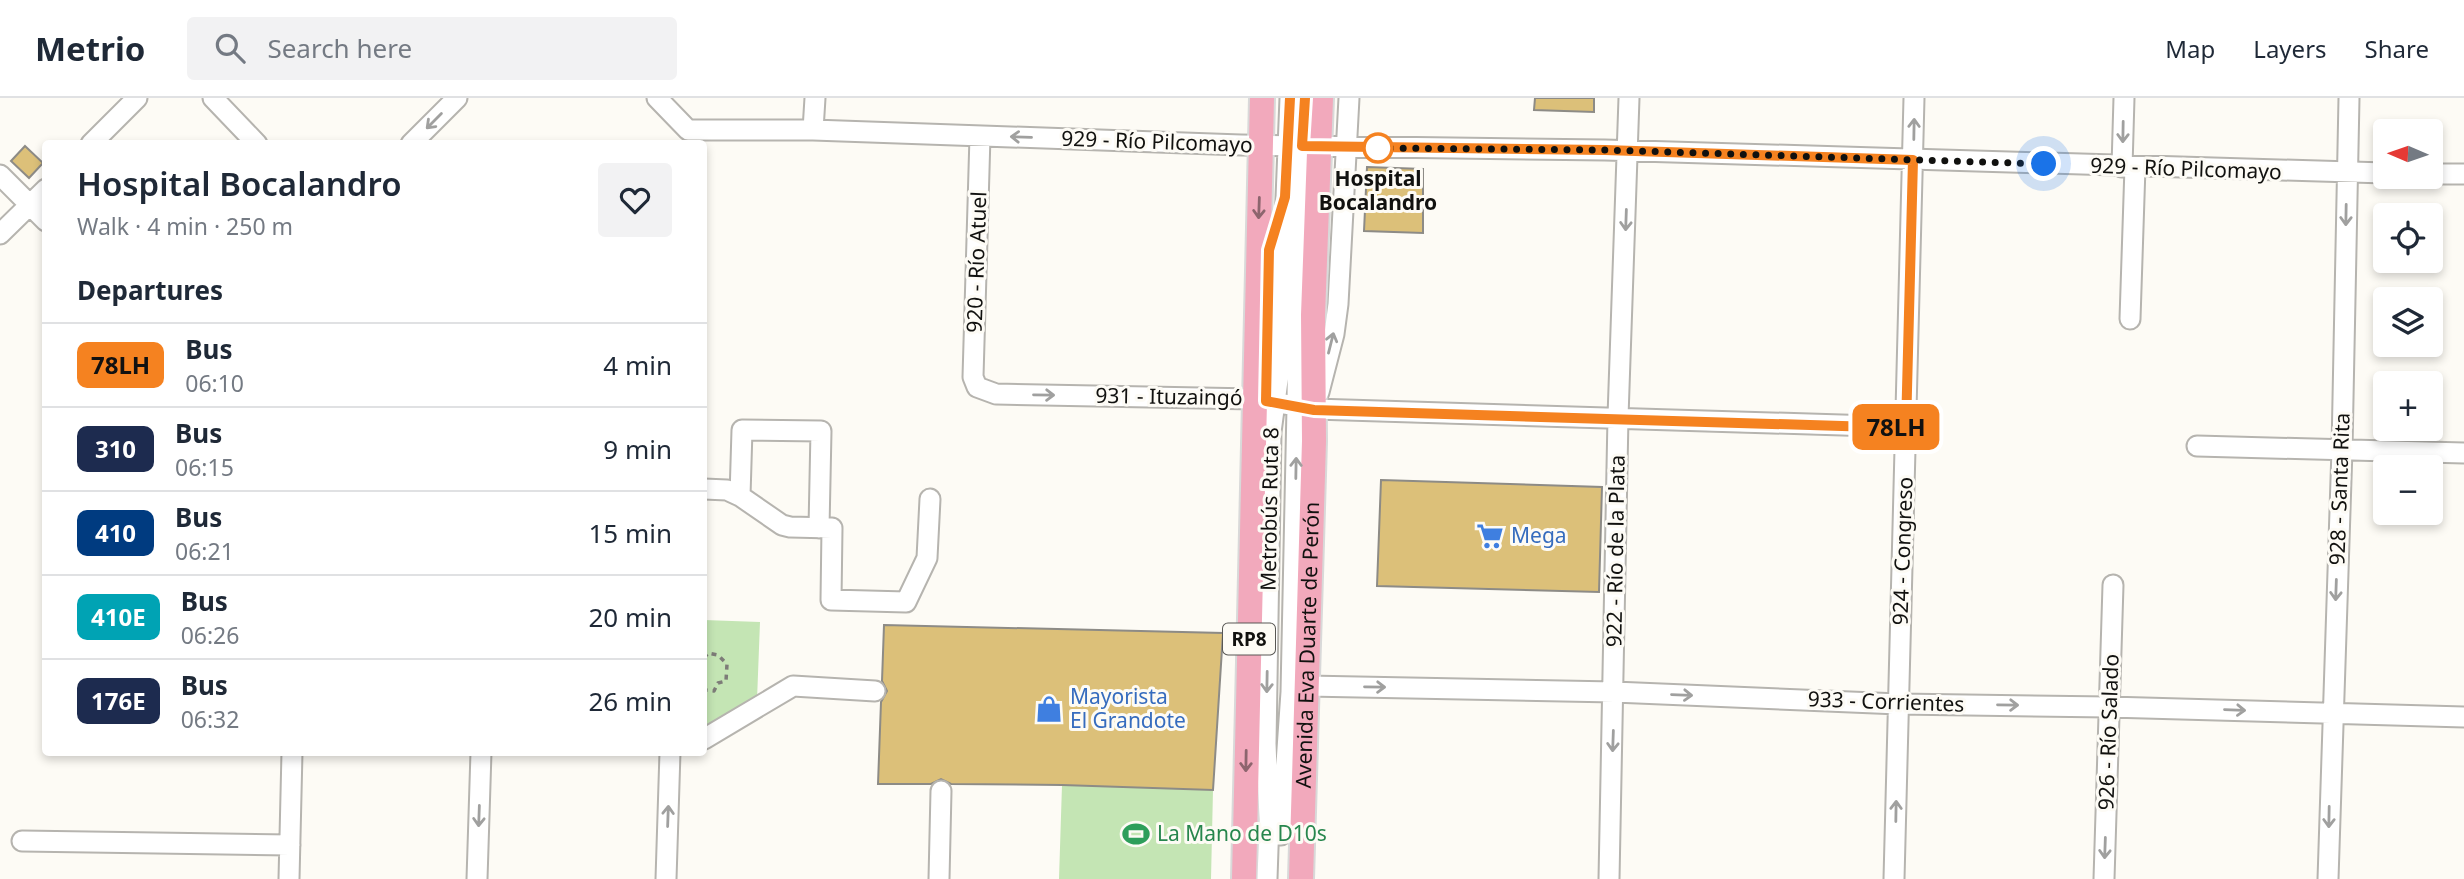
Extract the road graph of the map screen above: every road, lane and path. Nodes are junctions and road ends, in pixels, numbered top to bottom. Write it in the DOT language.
graph roads {
  1 [pos="137,98"];
  2 [pos="213,98"];
  3 [pos="457,98"];
  4 [pos="657,98"];
  5 [pos="815,98"];
  6 [pos="1262,98"];
  7 [pos="1290,98"];
  8 [pos="1306,98"];
  9 [pos="1321,98"];
  10 [pos="1349,98"];
  11 [pos="1629,98"];
  12 [pos="1914,98"];
  13 [pos="2124,98"];
  14 [pos="2349,98"];
  15 [pos="813,130"];
  16 [pos="980,136"];
  17 [pos="688,137"];
  18 [pos="95,140"];
  19 [pos="253,140"];
  20 [pos="415,140"];
  21 [pos="1261,145"];
  22 [pos="1303,146"];
  23 [pos="1346,147"];
  24 [pos="1627,151"];
  25 [pos="1913,160"];
  26 [pos="2129,167"];
  27 [pos="2347,173"];
  28 [pos="2373,173"];
  29 [pos="2443,174"];
  30 [pos="2464,174"];
  31 [pos="0,175"];
  32 [pos="42,193"];
  33 [pos="1285,197"];
  34 [pos="30,205"];
  35 [pos="42,217"];
  36 [pos="0,234"];
  37 [pos="1257,270"];
  38 [pos="1267,309"];
  39 [pos="2130,320"];
  40 [pos="977,387"];
  41 [pos="1265,401"];
  42 [pos="1306,408"];
  43 [pos="1618,417"];
  44 [pos="1906,428"];
  45 [pos="2197,446"];
  46 [pos="2342,449"];
  47 [pos="2464,453"];
  48 [pos="707,489"];
  49 [pos="740,496"];
  50 [pos="930,499"];
  51 [pos="819,528"];
  52 [pos="2113,585"];
  53 [pos="707,655"];
  54 [pos="1307,686"];
  55 [pos="707,690"];
  56 [pos="875,691"];
  57 [pos="1614,692"];
  58 [pos="1899,704"];
  59 [pos="2109,707"];
  60 [pos="2332,713"];
  61 [pos="2464,717"];
  62 [pos="707,736"];
  63 [pos="292,756"];
  64 [pos="481,756"];
  65 [pos="670,756"];
  66 [pos="941,791"];
  67 [pos="22,841"];
  68 [pos="290,845"];
  69 [pos="289,879"];
  70 [pos="477,879"];
  71 [pos="666,879"];
  72 [pos="939,879"];
  73 [pos="1244,879"];
  74 [pos="1267,879"];
  75 [pos="1280,879"];
  76 [pos="1301,879"];
  77 [pos="1609,879"];
  78 [pos="1894,879"];
  79 [pos="2104,879"];
  80 [pos="2328,879"];
  1 -- 18 [label="street"];
  2 -- 19 [label="street"];
  3 -- 20 [label="street, one-way"];
  4 -- 17 [label="street, 929 - Río Pilcomayo"];
  5 -- 15 [label="street"];
  6 -- 21 [label="main road, RP8"];
  7 -- 22 [label="street, Metrobús Ruta 8"];
  8 -- 22 [label="street, Metrobús Ruta 8"];
  9 -- 22 [label="main road, Avenida Eva Duarte de Perón"];
  10 -- 23 [label="street, Avenida Eva Duarte de Perón"];
  11 -- 24 [label="street, 922 - Río de la Plata"];
  25 -- 12 [label="street, 924 - Congreso, one-way"];
  13 -- 26 [label="street, one-way"];
  14 -- 27 [label="street, 928 - Santa Rita"];
  15 -- 16 [label="street, 929 - Río Pilcomayo"];
  15 -- 17 [label="street, 929 - Río Pilcomayo"];
  21 -- 16 [label="street, 929 - Río Pilcomayo, one-way"];
  16 -- 40 [label="street, 920 - Río Atuel"];
  21 -- 22 [label="street, 929 - Río Pilcomayo"];
  21 -- 37 [label="main road, RP8, one-way"];
  22 -- 23 [label="street, 929 - Río Pilcomayo"];
  22 -- 33 [label="street, Metrobús Ruta 8"];
  22 -- 42 [label="main road, Avenida Eva Duarte de Perón"];
  23 -- 24 [label="street, 929 - Río Pilcomayo"];
  42 -- 23 [label="street, Avenida Eva Duarte de Perón, one-way"];
  24 -- 25 [label="street, 929 - Río Pilcomayo"];
  24 -- 43 [label="street, 922 - Río de la Plata, one-way"];
  25 -- 26 [label="street, 929 - Río Pilcomayo"];
  25 -- 44 [label="street, 924 - Congreso"];
  26 -- 27 [label="street, 929 - Río Pilcomayo"];
  26 -- 39 [label="street"];
  27 -- 28 [label="street, 929 - Río Pilcomayo"];
  27 -- 46 [label="street, 928 - Santa Rita, one-way"];
  29 -- 30 [label="street"];
  31 -- 34 [label="street"];
  32 -- 34 [label="street"];
  33 -- 38 [label="street"];
  33 -- 41 [label="street, Metrobús Ruta 8"];
  34 -- 35 [label="street"];
  34 -- 36 [label="street"];
  37 -- 38 [label="main road"];
  37 -- 41 [label="main road, RP8"];
  38 -- 41 [label="main road"];
  40 -- 41 [label="street, 931 - Ituzaingó, one-way"];
  41 -- 42 [label="street, 931 - Ituzaingó"];
  41 -- 73 [label="main road, RP8, one-way"];
  41 -- 74 [label="street, Metrobús Ruta 8, one-way"];
  42 -- 43 [label="street, 931 - Ituzaingó"];
  42 -- 54 [label="main road, Avenida Eva Duarte de Perón"];
  75 -- 42 [label="street, Metrobús Ruta 8, one-way"];
  43 -- 44 [label="street, 931 - Ituzaingó"];
  43 -- 57 [label="street, 922 - Río de la Plata"];
  44 -- 58 [label="street, 924 - Congreso"];
  45 -- 46 [label="street"];
  46 -- 47 [label="street"];
  46 -- 60 [label="street, 928 - Santa Rita, one-way"];
  48 -- 49 [label="street"];
  49 -- 51 [label="street"];
  49 -- 51 [label="street"];
  50 -- 51 [label="street"];
  52 -- 59 [label="street, 926 - Río Salado"];
  53 -- 55 [label="path"];
  54 -- 57 [label="street, 933 - Corrientes, one-way"];
  54 -- 76 [label="main road, Avenida Eva Duarte de Perón"];
  56 -- 62 [label="street"];
  57 -- 58 [label="street, 933 - Corrientes, one-way"];
  57 -- 77 [label="street, 922 - Río de la Plata, one-way"];
  58 -- 59 [label="street, 933 - Corrientes, one-way"];
  78 -- 58 [label="street, 924 - Congreso, one-way"];
  59 -- 60 [label="street, 933 - Corrientes, one-way"];
  59 -- 79 [label="street, 926 - Río Salado, one-way"];
  60 -- 61 [label="street, 933 - Corrientes"];
  60 -- 80 [label="street, 928 - Santa Rita, one-way"];
  63 -- 68 [label="street"];
  64 -- 70 [label="street, one-way"];
  71 -- 65 [label="street, one-way"];
  66 -- 72 [label="street"];
  67 -- 68 [label="street"];
  68 -- 69 [label="street"];
}
